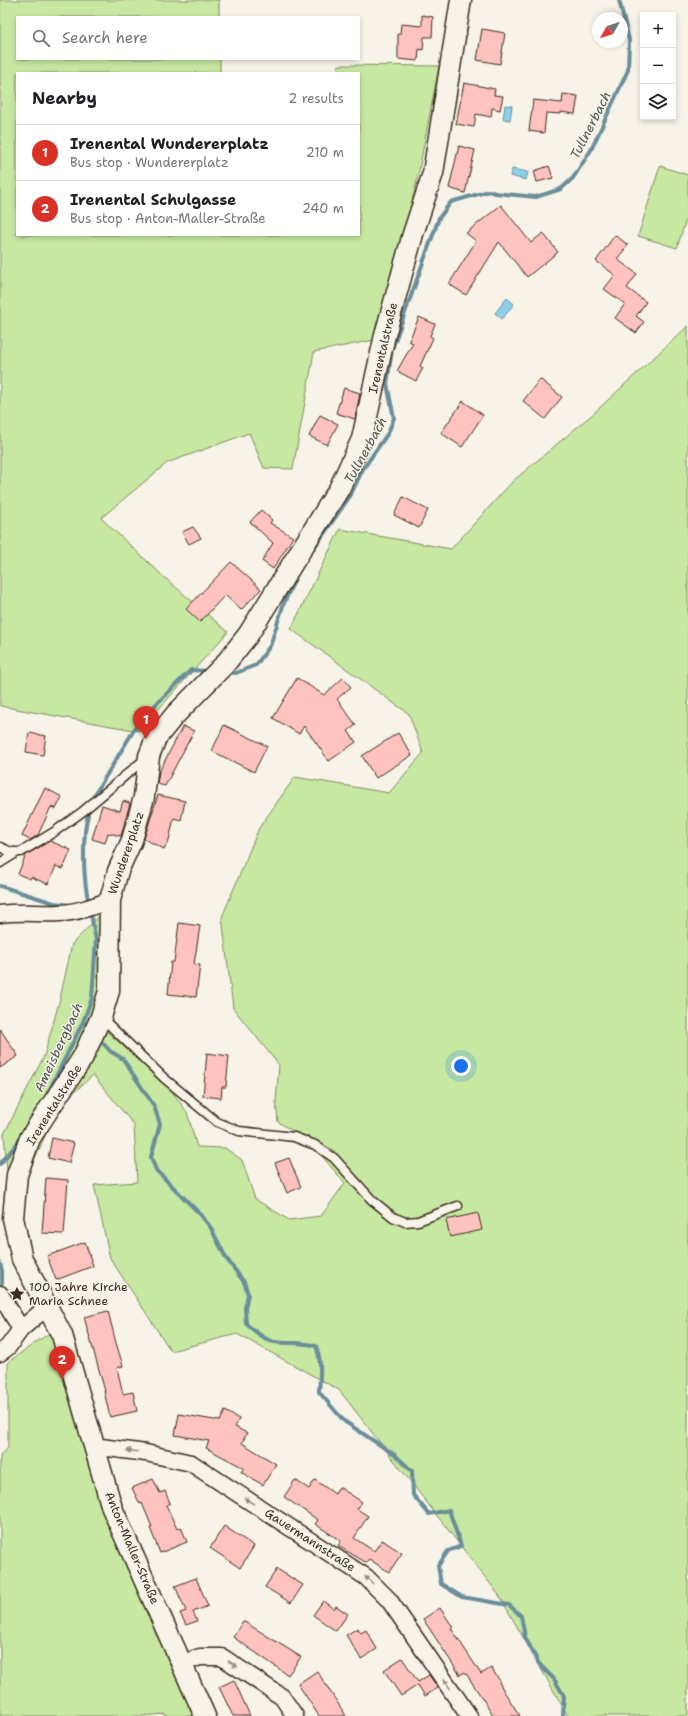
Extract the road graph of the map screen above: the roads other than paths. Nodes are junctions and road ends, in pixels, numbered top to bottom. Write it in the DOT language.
graph roads {
  1 [pos="461,0"];
  2 [pos="205,683"];
  3 [pos="149,756"];
  4 [pos="0,847"];
  5 [pos="16,853"];
  6 [pos="0,864"];
  7 [pos="104,902"];
  8 [pos="0,914"];
  9 [pos="96,1028"];
  10 [pos="458,1206"];
  11 [pos="0,1294"];
  12 [pos="48,1307"];
  13 [pos="21,1329"];
  14 [pos="0,1353"];
  15 [pos="93,1446"];
  16 [pos="183,1663"];
  17 [pos="206,1716"];
  18 [pos="295,1716"];
  19 [pos="469,1716"];
  1 -- 2 [label="street, Irenentalstraße"];
  2 -- 3 [label="street, Wundererplatz"];
  3 -- 5 [label="lane"];
  3 -- 7 [label="street, Wundererplatz"];
  4 -- 5 [label="lane"];
  5 -- 6 [label="lane"];
  7 -- 8 [label="street"];
  7 -- 9 [label="street, Irenentalstraße"];
  9 -- 10 [label="lane"];
  9 -- 12 [label="street, Irenentalstraße"];
  11 -- 13 [label="street"];
  12 -- 13 [label="street"];
  12 -- 15 [label="street, Anton-Maller-Straße"];
  13 -- 14 [label="street"];
  15 -- 16 [label="street, Anton-Maller-Straße"];
  19 -- 15 [label="street, Gauermannstraße, one-way"];
  16 -- 17 [label="street, Anton-Maller-Straße"];
  16 -- 18 [label="street, one-way"];
}
